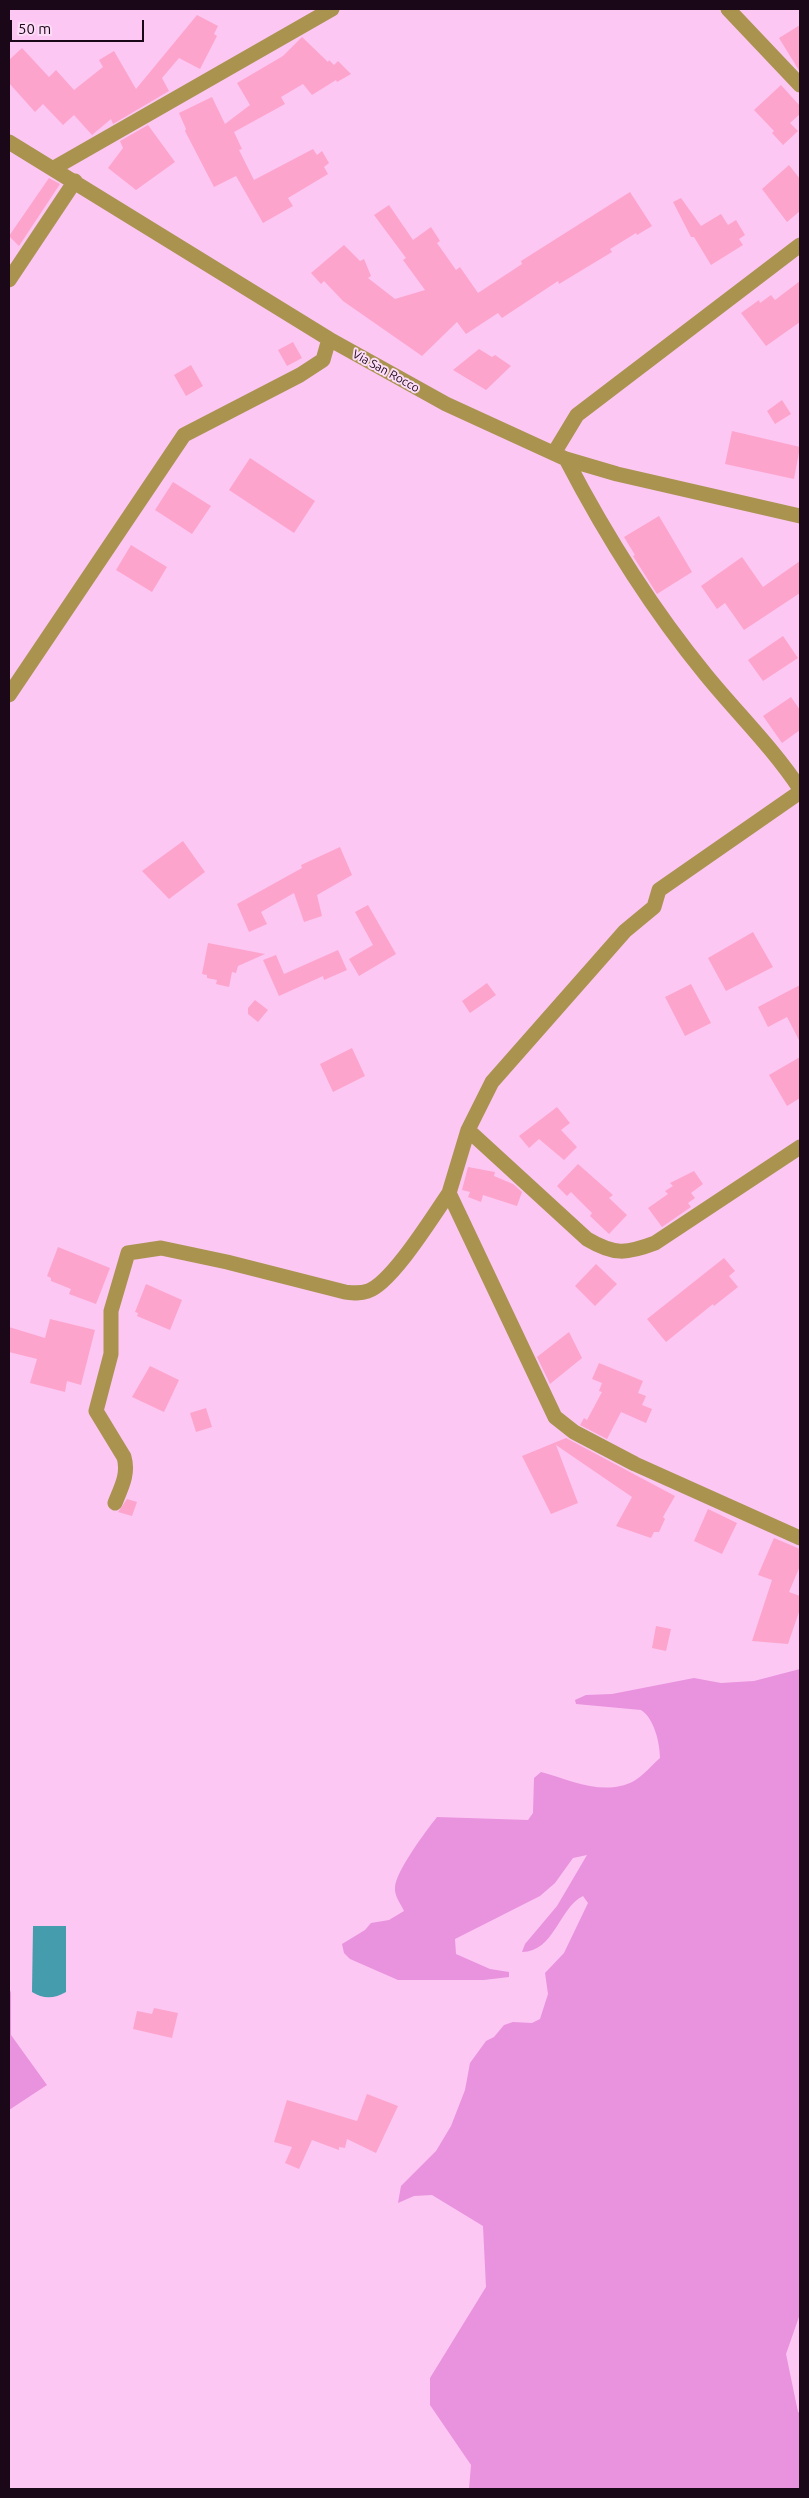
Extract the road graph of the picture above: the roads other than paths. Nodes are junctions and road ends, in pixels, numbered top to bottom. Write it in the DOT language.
graph roads {
  1 [pos="332,9"];
  2 [pos="728,9"];
  3 [pos="800,85"];
  4 [pos="9,142"];
  5 [pos="54,168"];
  6 [pos="75,181"];
  7 [pos="800,245"];
  8 [pos="9,280"];
  9 [pos="329,339"];
  10 [pos="560,456"];
  11 [pos="800,516"];
  12 [pos="9,695"];
  13 [pos="800,790"];
  14 [pos="468,1130"];
  15 [pos="800,1147"];
  16 [pos="449,1193"];
  17 [pos="115,1503"];
  18 [pos="800,1538"];
  1 -- 5 [label="street"];
  2 -- 3 [label="street"];
  4 -- 5 [label="street, Via San Rocco"];
  5 -- 6 [label="street, Via San Rocco"];
  6 -- 8 [label="street"];
  6 -- 9 [label="street, Via San Rocco"];
  7 -- 10 [label="street"];
  9 -- 10 [label="street, Via San Rocco"];
  9 -- 12 [label="street"];
  10 -- 11 [label="street, Via San Rocco"];
  10 -- 13 [label="street"];
  13 -- 14 [label="street"];
  14 -- 15 [label="street"];
  14 -- 16 [label="street"];
  16 -- 17 [label="street"];
  16 -- 18 [label="street"];
}
